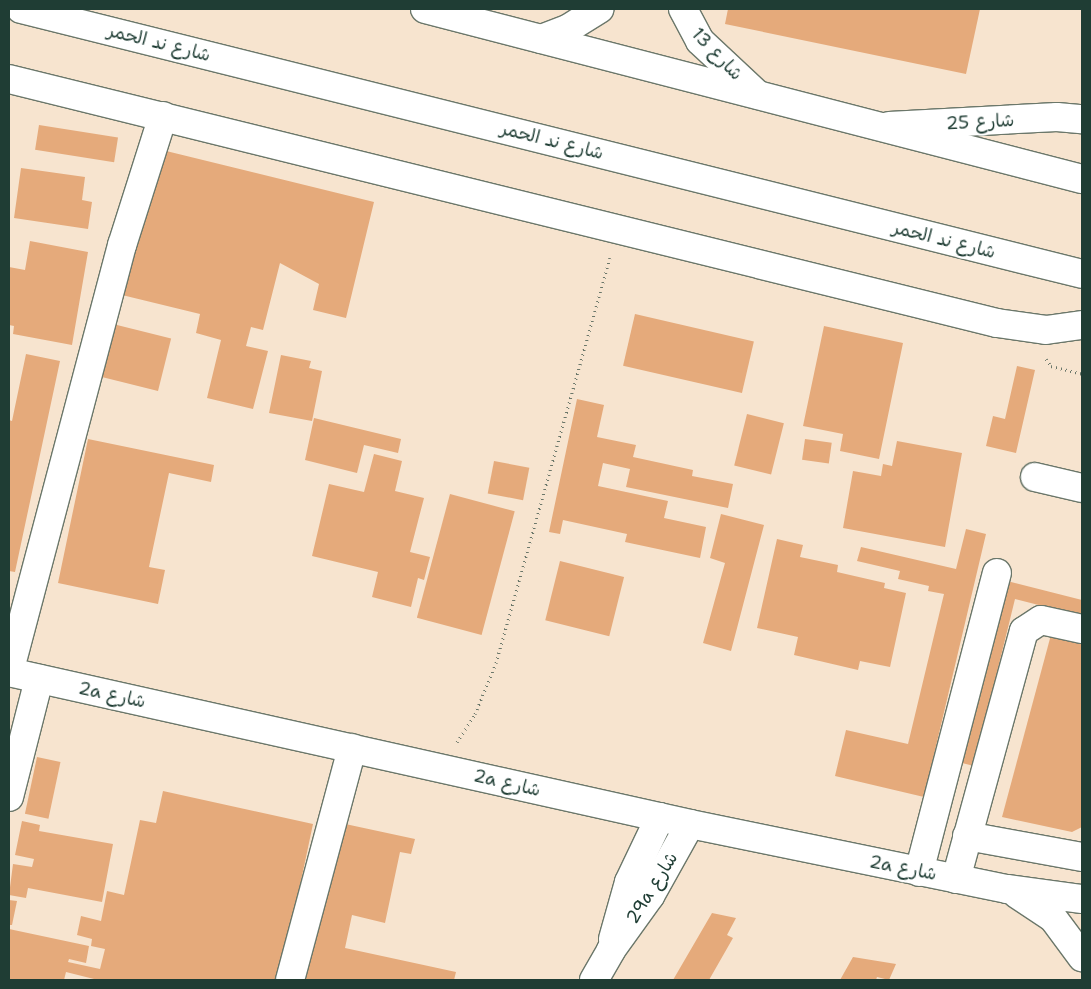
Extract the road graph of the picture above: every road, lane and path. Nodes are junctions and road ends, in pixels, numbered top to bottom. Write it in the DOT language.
graph roads {
  1 [pos="21,9"];
  2 [pos="600,9"];
  3 [pos="683,9"];
  4 [pos="436,10"];
  5 [pos="541,39"];
  6 [pos="9,80"];
  7 [pos="758,95"];
  8 [pos="163,116"];
  9 [pos="1082,119"];
  10 [pos="877,127"];
  11 [pos="1082,179"];
  12 [pos="618,227"];
  13 [pos="1082,274"];
  14 [pos="1082,325"];
  15 [pos="1035,477"];
  16 [pos="1082,488"];
  17 [pos="997,573"];
  18 [pos="1082,629"];
  19 [pos="9,672"];
  20 [pos="39,679"];
  21 [pos="352,748"];
  22 [pos="440,768"];
  23 [pos="9,797"];
  24 [pos="660,817"];
  25 [pos="690,824"];
  26 [pos="967,836"];
  27 [pos="1082,857"];
  28 [pos="919,872"];
  29 [pos="956,879"];
  30 [pos="1006,888"];
  31 [pos="1082,899"];
  32 [pos="611,950"];
  33 [pos="1082,957"];
  34 [pos="290,980"];
  35 [pos="594,980"];
  1 -- 13 [label="street, شارع ند الحمر"];
  2 -- 5 [label="street"];
  3 -- 7 [label="street, شارع 13"];
  4 -- 5 [label="street"];
  5 -- 7 [label="street"];
  6 -- 8 [label="street"];
  7 -- 10 [label="street"];
  8 -- 12 [label="street"];
  8 -- 19 [label="street"];
  9 -- 10 [label="street, شارع 25"];
  10 -- 11 [label="street"];
  12 -- 14 [label="street"];
  12 -- 22 [label="path"];
  15 -- 16 [label="street"];
  17 -- 28 [label="street"];
  18 -- 26 [label="street"];
  19 -- 20 [label="street, 2a شارع"];
  20 -- 21 [label="street, 2a شارع"];
  20 -- 23 [label="street"];
  21 -- 22 [label="street, 2a شارع"];
  21 -- 34 [label="street"];
  22 -- 24 [label="street, 2a شارع"];
  24 -- 25 [label="street, 2a شارع"];
  24 -- 32 [label="street, 29a شارع"];
  25 -- 28 [label="street, 2a شارع"];
  25 -- 32 [label="street, 29a شارع"];
  26 -- 27 [label="street"];
  26 -- 29 [label="street"];
  28 -- 29 [label="street, 2a شارع"];
  29 -- 30 [label="street, 2a شارع"];
  30 -- 31 [label="street, 2a شارع"];
  30 -- 33 [label="street, 2a شارع"];
  32 -- 35 [label="street, 29a شارع"];
}
